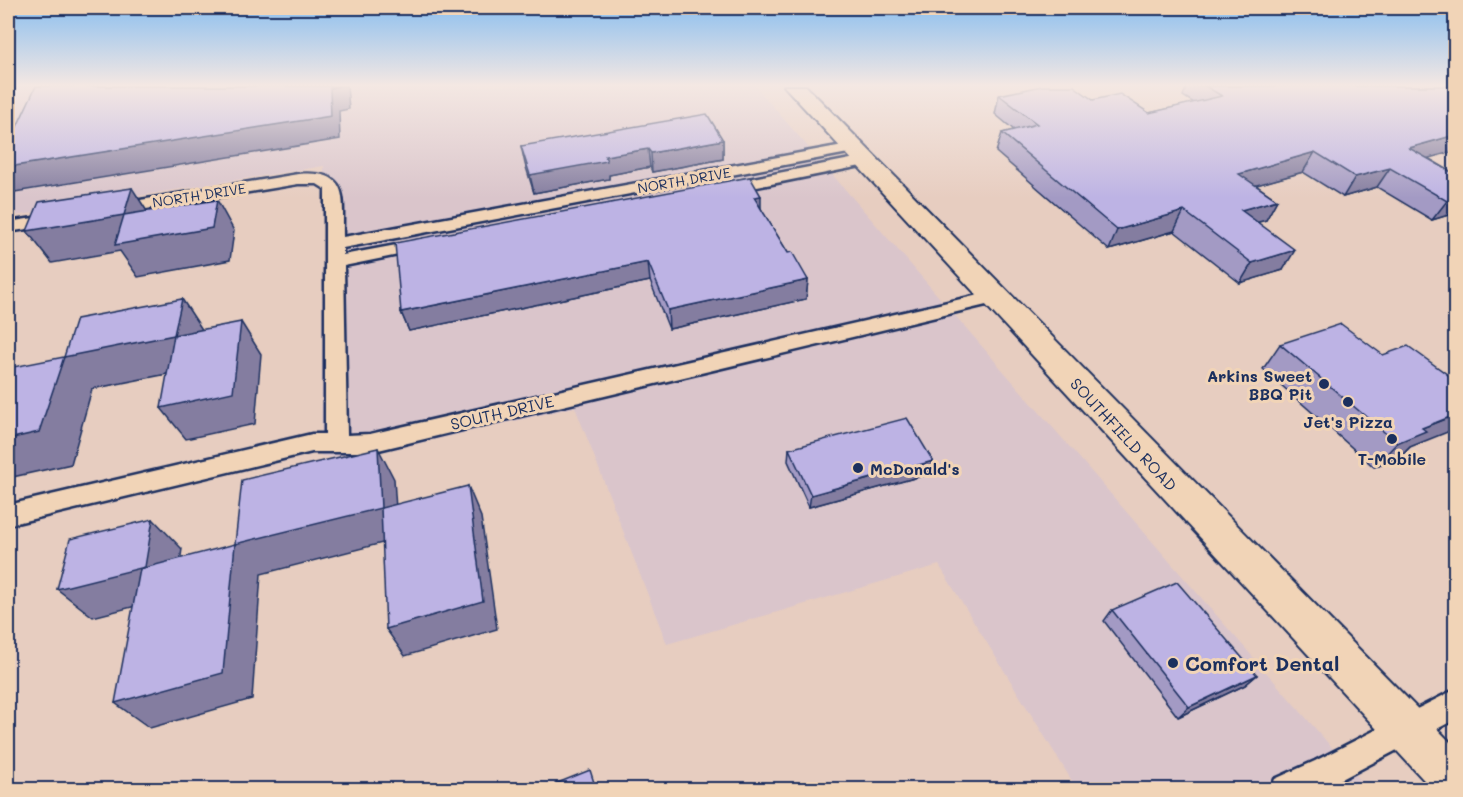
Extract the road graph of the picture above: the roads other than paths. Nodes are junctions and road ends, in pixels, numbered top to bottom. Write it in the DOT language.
graph roads {
  1 [pos="830,123"];
  2 [pos="860,155"];
  3 [pos="748,176"];
  4 [pos="706,192"];
  5 [pos="94,213"];
  6 [pos="71,217"];
  7 [pos="8,227"];
  8 [pos="445,236"];
  9 [pos="335,244"];
  10 [pos="335,262"];
  11 [pos="996,297"];
  12 [pos="336,441"];
  13 [pos="8,515"];
  14 [pos="1455,703"];
  15 [pos="1406,729"];
  16 [pos="1455,781"];
  17 [pos="1286,789"];
  1 -- 2 [label="main road, SOUTHFIELD ROAD"];
  2 -- 3 [label="street, NORTH DRIVE"];
  2 -- 11 [label="main road, SOUTHFIELD ROAD"];
  3 -- 4 [label="street, NORTH DRIVE"];
  3 -- 8 [label="street, NORTH DRIVE"];
  5 -- 9 [label="street, NORTH DRIVE"];
  6 -- 7 [label="street"];
  8 -- 9 [label="street, NORTH DRIVE"];
  8 -- 10 [label="street, NORTH DRIVE"];
  9 -- 10 [label="street, NORTH DRIVE"];
  10 -- 12 [label="street, NORTH DRIVE"];
  11 -- 12 [label="street, SOUTH DRIVE"];
  11 -- 15 [label="main road, SOUTHFIELD ROAD"];
  12 -- 13 [label="street, SOUTH DRIVE"];
  14 -- 15 [label="street"];
  15 -- 16 [label="main road, SOUTHFIELD ROAD"];
  15 -- 17 [label="street"];
}
